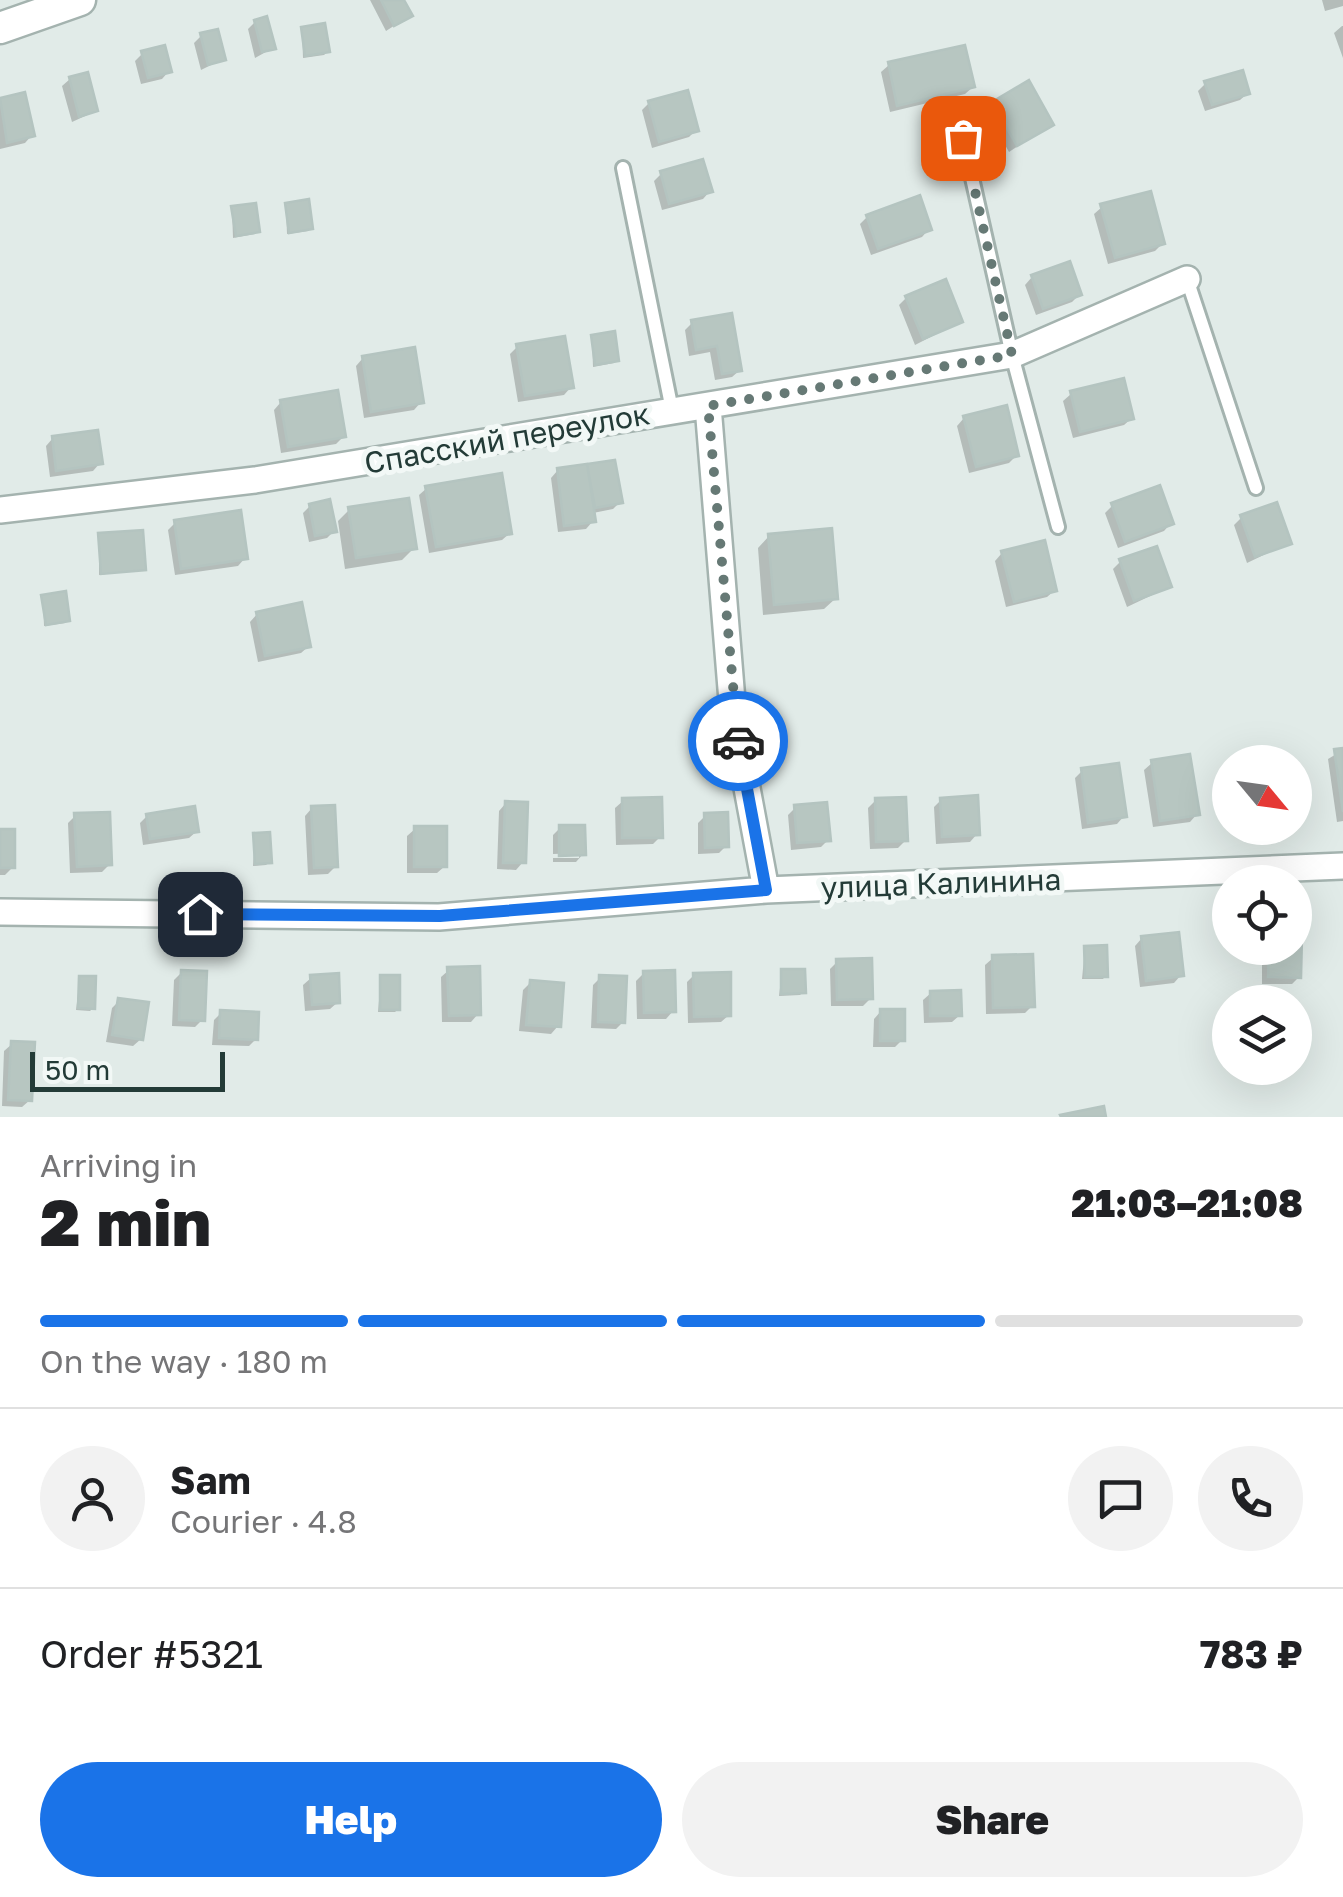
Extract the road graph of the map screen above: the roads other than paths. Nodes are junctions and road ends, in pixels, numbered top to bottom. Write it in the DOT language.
graph roads {
  1 [pos="80,0"];
  2 [pos="0,28"];
  3 [pos="963,138"];
  4 [pos="623,168"];
  5 [pos="1187,280"];
  6 [pos="1012,355"];
  7 [pos="708,406"];
  8 [pos="672,410"];
  9 [pos="1256,488"];
  10 [pos="0,510"];
  11 [pos="1058,526"];
  12 [pos="1343,866"];
  13 [pos="766,890"];
  14 [pos="0,912"];
  1 -- 2 [label="street"];
  3 -- 6 [label="lane"];
  4 -- 8 [label="lane"];
  5 -- 6 [label="street, Спасский переулок"];
  5 -- 9 [label="lane"];
  6 -- 7 [label="street, Спасский переулок"];
  6 -- 11 [label="lane"];
  7 -- 8 [label="street, Спасский переулок"];
  7 -- 13 [label="street"];
  8 -- 10 [label="street, Спасский переулок"];
  12 -- 13 [label="street, улица Калинина"];
  13 -- 14 [label="street, улица Калинина"];
}
